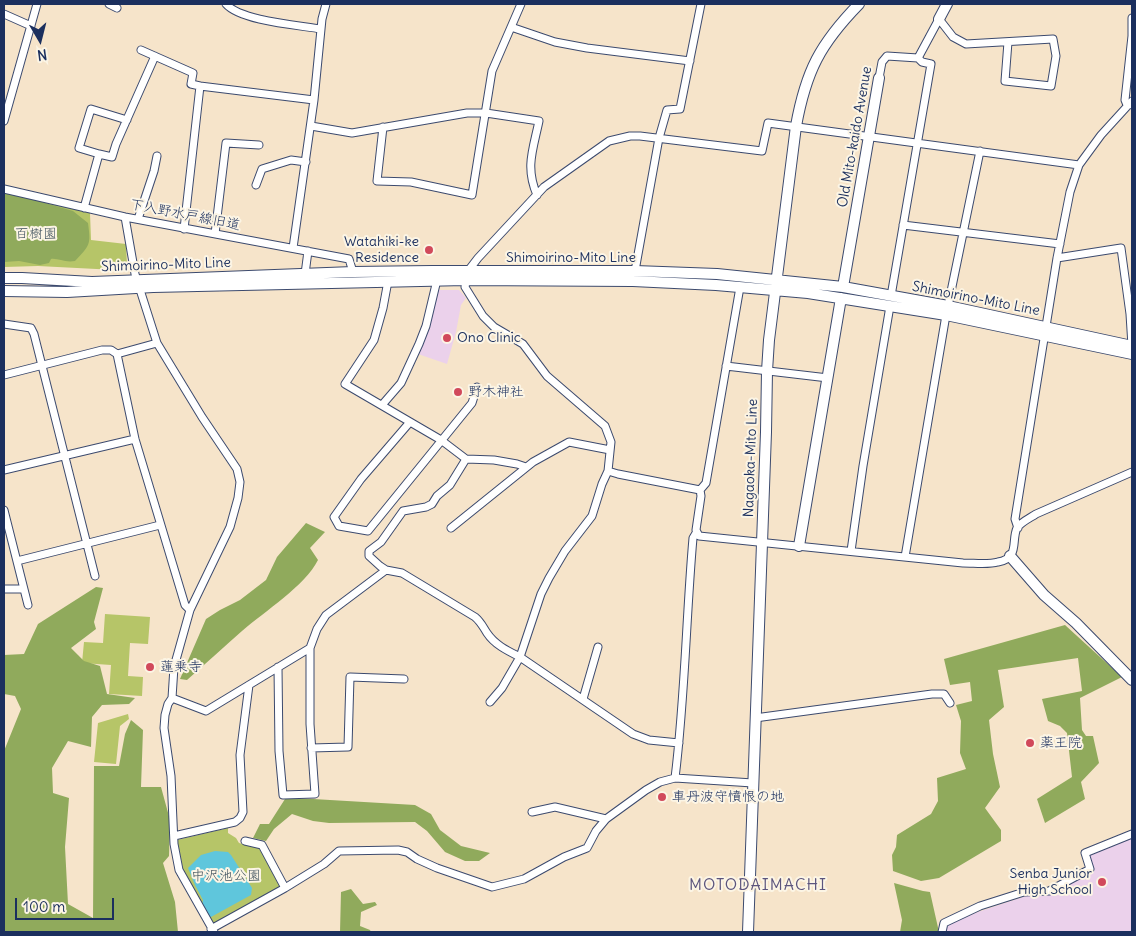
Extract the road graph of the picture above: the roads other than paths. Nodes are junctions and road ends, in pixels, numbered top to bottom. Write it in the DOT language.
graph roads {
  1 [pos="37,4"];
  2 [pos="109,4"];
  3 [pos="226,4"];
  4 [pos="326,4"];
  5 [pos="521,4"];
  6 [pos="701,4"];
  7 [pos="947,4"];
  8 [pos="855,6"];
  9 [pos="117,8"];
  10 [pos="4,15"];
  11 [pos="1132,18"];
  12 [pos="939,20"];
  13 [pos="31,26"];
  14 [pos="511,27"];
  15 [pos="321,29"];
  16 [pos="1008,42"];
  17 [pos="141,50"];
  18 [pos="155,56"];
  19 [pos="918,58"];
  20 [pos="690,62"];
  21 [pos="879,78"];
  22 [pos="200,86"];
  23 [pos="314,100"];
  24 [pos="1130,104"];
  25 [pos="5,108"];
  26 [pos="486,113"];
  27 [pos="127,120"];
  28 [pos="4,121"];
  29 [pos="311,126"];
  30 [pos="796,126"];
  31 [pos="383,127"];
  32 [pos="869,136"];
  33 [pos="659,138"];
  34 [pos="917,143"];
  35 [pos="260,145"];
  36 [pos="980,151"];
  37 [pos="99,154"];
  38 [pos="157,156"];
  39 [pos="306,162"];
  40 [pos="1079,164"];
  41 [pos="256,185"];
  42 [pos="4,189"];
  43 [pos="537,195"];
  44 [pos="84,208"];
  45 [pos="125,217"];
  46 [pos="138,219"];
  47 [pos="903,225"];
  48 [pos="184,228"];
  49 [pos="964,232"];
  50 [pos="215,234"];
  51 [pos="1060,244"];
  52 [pos="293,248"];
  53 [pos="308,250"];
  54 [pos="1057,258"];
  55 [pos="635,271"];
  56 [pos="353,272"];
  57 [pos="305,274"];
  58 [pos="467,275"];
  59 [pos="4,278"];
  60 [pos="778,279"];
  61 [pos="437,280"];
  62 [pos="388,281"];
  63 [pos="138,284"];
  64 [pos="740,287"];
  65 [pos="843,287"];
  66 [pos="776,290"];
  67 [pos="4,291"];
  68 [pos="841,298"];
  69 [pos="890,301"];
  70 [pos="947,311"];
  71 [pos="1131,314"];
  72 [pos="4,324"];
  73 [pos="1046,332"];
  74 [pos="158,343"];
  75 [pos="1132,346"];
  76 [pos="117,354"];
  77 [pos="1132,354"];
  78 [pos="42,366"];
  79 [pos="726,366"];
  80 [pos="767,371"];
  81 [pos="4,375"];
  82 [pos="828,378"];
  83 [pos="478,387"];
  84 [pos="382,405"];
  85 [pos="410,422"];
  86 [pos="135,439"];
  87 [pos="441,440"];
  88 [pos="610,450"];
  89 [pos="64,456"];
  90 [pos="466,459"];
  91 [pos="526,467"];
  92 [pos="4,470"];
  93 [pos="608,470"];
  94 [pos="1132,472"];
  95 [pos="700,490"];
  96 [pos="4,510"];
  97 [pos="160,525"];
  98 [pos="451,528"];
  99 [pos="1018,528"];
  100 [pos="696,533"];
  101 [pos="762,542"];
  102 [pos="86,543"];
  103 [pos="799,546"];
  104 [pos="851,551"];
  105 [pos="1010,556"];
  106 [pos="905,557"];
  107 [pos="17,561"];
  108 [pos="386,570"];
  109 [pos="95,576"];
  110 [pos="4,588"];
  111 [pos="23,589"];
  112 [pos="28,604"];
  113 [pos="190,610"];
  114 [pos="598,647"];
  115 [pos="310,648"];
  116 [pos="520,657"];
  117 [pos="278,667"];
  118 [pos="404,678"];
  119 [pos="1132,680"];
  120 [pos="249,685"];
  121 [pos="172,698"];
  122 [pos="583,699"];
  123 [pos="490,702"];
  124 [pos="950,704"];
  125 [pos="755,718"];
  126 [pos="679,743"];
  127 [pos="311,748"];
  128 [pos="675,778"];
  129 [pos="753,783"];
  130 [pos="532,812"];
  131 [pos="606,819"];
  132 [pos="1132,834"];
  133 [pos="174,836"];
  134 [pos="245,841"];
  135 [pos="286,888"];
  136 [pos="213,931"];
  137 [pos="748,932"];
  138 [pos="942,932"];
  1 -- 13 [label="street"];
  2 -- 9 [label="street"];
  3 -- 15 [label="street"];
  4 -- 15 [label="street"];
  5 -- 14 [label="street"];
  6 -- 20 [label="street"];
  7 -- 12 [label="main road"];
  8 -- 30 [label="main road, Nagaoka-Mito Line"];
  10 -- 13 [label="street"];
  11 -- 24 [label="street"];
  12 -- 16 [label="street"];
  12 -- 19 [label="street"];
  13 -- 25 [label="street"];
  14 -- 20 [label="street"];
  14 -- 26 [label="street"];
  15 -- 23 [label="street"];
  16 -- 16 [label="street"];
  17 -- 18 [label="street"];
  18 -- 22 [label="street"];
  18 -- 27 [label="street"];
  19 -- 21 [label="street, Old Mito-kaido Avenue"];
  19 -- 34 [label="street"];
  20 -- 33 [label="street"];
  21 -- 32 [label="main road, Old Mito-kaido Avenue"];
  22 -- 23 [label="street"];
  22 -- 48 [label="street"];
  23 -- 29 [label="street"];
  24 -- 40 [label="street"];
  25 -- 28 [label="street"];
  26 -- 31 [label="street"];
  26 -- 31 [label="street"];
  26 -- 43 [label="street"];
  27 -- 37 [label="street"];
  27 -- 37 [label="street"];
  29 -- 31 [label="street"];
  29 -- 39 [label="street"];
  30 -- 32 [label="street"];
  30 -- 33 [label="street"];
  30 -- 60 [label="main road, Nagaoka-Mito Line"];
  32 -- 34 [label="street"];
  32 -- 65 [label="main road, Old Mito-kaido Avenue"];
  33 -- 43 [label="street"];
  33 -- 55 [label="street"];
  34 -- 36 [label="street"];
  34 -- 47 [label="street"];
  35 -- 50 [label="street"];
  36 -- 40 [label="street"];
  36 -- 49 [label="street"];
  37 -- 44 [label="street"];
  38 -- 46 [label="street"];
  39 -- 41 [label="street"];
  39 -- 52 [label="street"];
  40 -- 51 [label="street"];
  42 -- 44 [label="street, 下入野水戸線旧道"];
  43 -- 58 [label="street"];
  44 -- 45 [label="street, 下入野水戸線旧道"];
  45 -- 46 [label="street, 下入野水戸線旧道"];
  45 -- 63 [label="street"];
  46 -- 48 [label="street, 下入野水戸線旧道"];
  47 -- 49 [label="street"];
  47 -- 69 [label="street"];
  48 -- 50 [label="street, 下入野水戸線旧道"];
  49 -- 51 [label="street"];
  49 -- 70 [label="street"];
  50 -- 52 [label="street, 下入野水戸線旧道"];
  51 -- 54 [label="street"];
  52 -- 53 [label="street, 下入野水戸線旧道"];
  53 -- 56 [label="street, 下入野水戸線旧道"];
  53 -- 57 [label="street"];
  54 -- 71 [label="street"];
  54 -- 73 [label="street"];
  55 -- 58 [label="main road, Shimoirino-Mito Line"];
  55 -- 60 [label="main road, Shimoirino-Mito Line"];
  56 -- 57 [label="main road, Shimoirino-Mito Line"];
  56 -- 58 [label="main road, Shimoirino-Mito Line"];
  57 -- 63 [label="main road, Shimoirino-Mito Line"];
  58 -- 61 [label="main road, Shimoirino-Mito Line"];
  58 -- 64 [label="main road, Shimoirino-Mito Line"];
  58 -- 88 [label="street"];
  59 -- 63 [label="main road, Shimoirino-Mito Line"];
  60 -- 65 [label="main road, Shimoirino-Mito Line"];
  60 -- 66 [label="main road, Nagaoka-Mito Line"];
  61 -- 62 [label="main road, Shimoirino-Mito Line"];
  61 -- 84 [label="street"];
  62 -- 63 [label="main road, Shimoirino-Mito Line"];
  62 -- 84 [label="street"];
  63 -- 67 [label="main road, Shimoirino-Mito Line"];
  63 -- 74 [label="street"];
  64 -- 66 [label="main road, Shimoirino-Mito Line"];
  64 -- 79 [label="street"];
  65 -- 69 [label="main road, Shimoirino-Mito Line"];
  66 -- 68 [label="main road, Shimoirino-Mito Line"];
  66 -- 80 [label="main road, Nagaoka-Mito Line"];
  68 -- 69 [label="main road, Shimoirino-Mito Line"];
  68 -- 82 [label="main road"];
  69 -- 70 [label="main road, Shimoirino-Mito Line"];
  69 -- 104 [label="street"];
  70 -- 73 [label="main road, Shimoirino-Mito Line"];
  70 -- 106 [label="street"];
  71 -- 75 [label="street"];
  72 -- 78 [label="street"];
  73 -- 75 [label="main road, Shimoirino-Mito Line"];
  73 -- 77 [label="main road, Shimoirino-Mito Line"];
  73 -- 99 [label="street"];
  74 -- 76 [label="street"];
  74 -- 113 [label="street"];
  76 -- 78 [label="street"];
  76 -- 86 [label="street"];
  78 -- 81 [label="street"];
  78 -- 89 [label="street"];
  79 -- 80 [label="street"];
  79 -- 95 [label="street"];
  80 -- 82 [label="street"];
  80 -- 101 [label="main road, Nagaoka-Mito Line"];
  82 -- 103 [label="main road"];
  83 -- 87 [label="street"];
  84 -- 85 [label="street"];
  85 -- 87 [label="street"];
  85 -- 87 [label="street"];
  86 -- 89 [label="street"];
  86 -- 97 [label="street"];
  87 -- 90 [label="street"];
  88 -- 91 [label="street"];
  88 -- 93 [label="street"];
  89 -- 92 [label="street"];
  89 -- 102 [label="street"];
  90 -- 91 [label="street"];
  90 -- 108 [label="street"];
  91 -- 98 [label="street"];
  93 -- 95 [label="street"];
  93 -- 116 [label="street"];
  94 -- 99 [label="street"];
  95 -- 100 [label="street"];
  96 -- 107 [label="street"];
  97 -- 102 [label="street"];
  97 -- 113 [label="street"];
  99 -- 105 [label="street"];
  100 -- 101 [label="street"];
  100 -- 126 [label="street"];
  101 -- 103 [label="street"];
  101 -- 125 [label="main road, Nagaoka-Mito Line"];
  102 -- 107 [label="street"];
  102 -- 109 [label="street"];
  103 -- 104 [label="street"];
  104 -- 106 [label="street"];
  105 -- 106 [label="street"];
  105 -- 119 [label="main road"];
  107 -- 111 [label="street"];
  108 -- 115 [label="street"];
  108 -- 116 [label="street"];
  110 -- 111 [label="street"];
  111 -- 112 [label="street"];
  113 -- 121 [label="street"];
  114 -- 122 [label="street"];
  115 -- 117 [label="street"];
  115 -- 127 [label="street"];
  116 -- 122 [label="street"];
  116 -- 123 [label="street"];
  117 -- 120 [label="street"];
  117 -- 127 [label="street"];
  118 -- 127 [label="street"];
  120 -- 121 [label="street"];
  120 -- 133 [label="street"];
  121 -- 133 [label="street"];
  122 -- 126 [label="street"];
  124 -- 125 [label="street"];
  125 -- 129 [label="main road, Nagaoka-Mito Line"];
  126 -- 128 [label="street"];
  128 -- 129 [label="street"];
  128 -- 131 [label="street"];
  129 -- 137 [label="main road, Nagaoka-Mito Line"];
  130 -- 131 [label="street"];
  131 -- 135 [label="street"];
  132 -- 138 [label="street"];
  133 -- 136 [label="street"];
  134 -- 135 [label="street"];
  135 -- 136 [label="street"];
}
